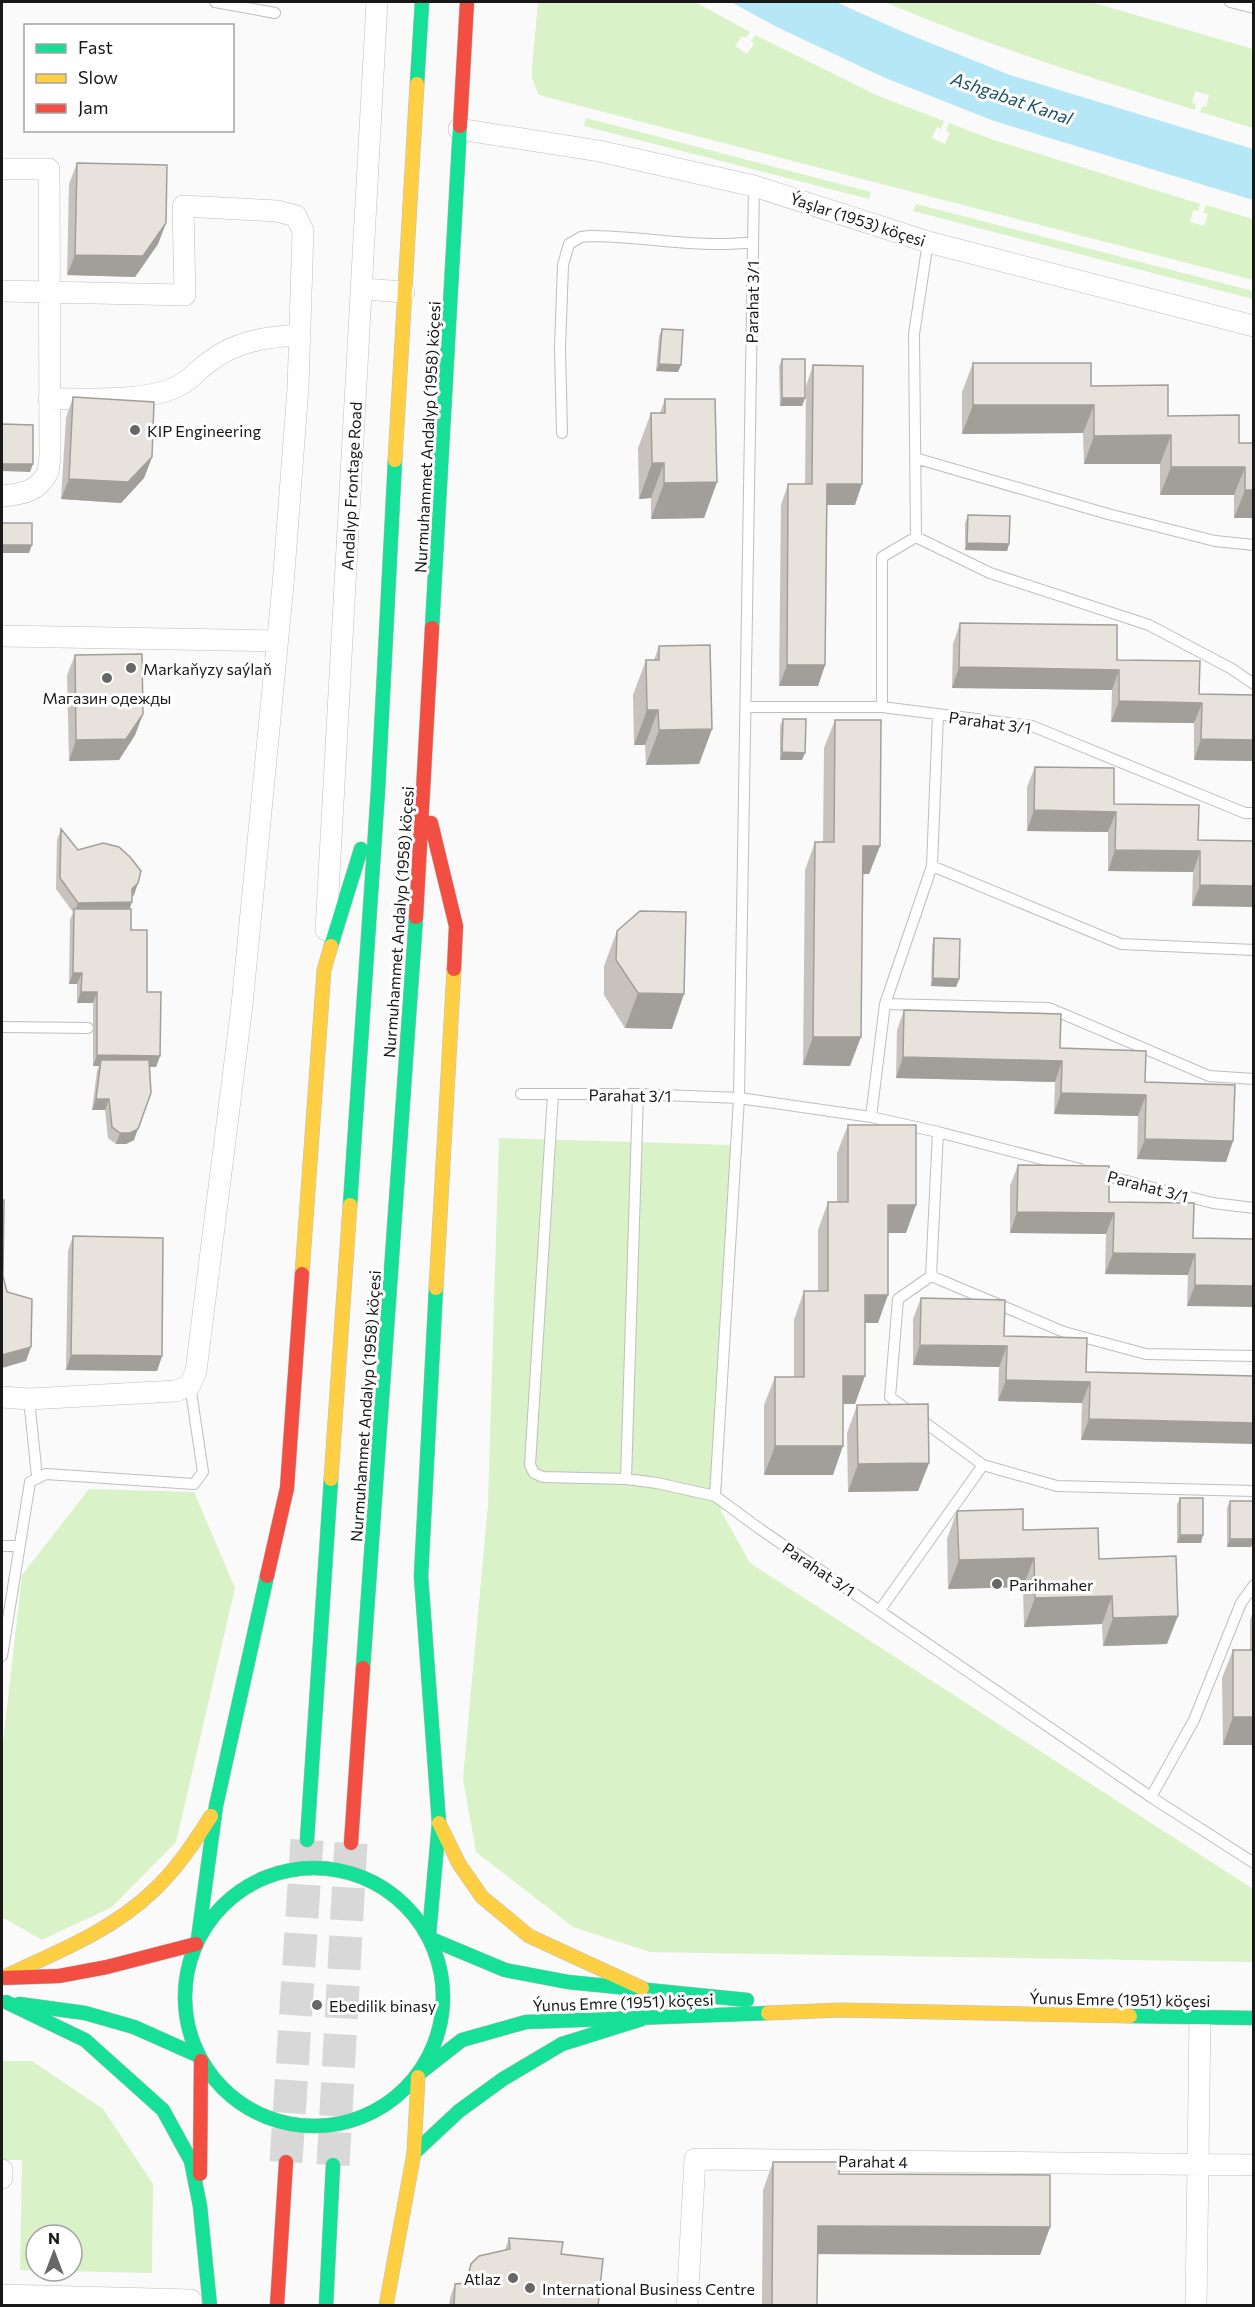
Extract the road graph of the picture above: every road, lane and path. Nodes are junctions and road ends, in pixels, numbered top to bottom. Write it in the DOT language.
graph roads {
  1 [pos="215,2"];
  2 [pos="377,2"];
  3 [pos="422,2"];
  4 [pos="467,2"];
  5 [pos="1230,2"];
  6 [pos="1254,8"];
  7 [pos="275,13"];
  8 [pos="459,129"];
  9 [pos="2,169"];
  10 [pos="754,186"];
  11 [pos="753,242"];
  12 [pos="928,242"];
  13 [pos="363,289"];
  14 [pos="2,291"];
  15 [pos="404,292"];
  16 [pos="50,293"];
  17 [pos="1254,326"];
  18 [pos="299,335"];
  19 [pos="49,399"];
  20 [pos="562,434"];
  21 [pos="915,458"];
  22 [pos="2,496"];
  23 [pos="916,537"];
  24 [pos="1254,544"];
  25 [pos="2,636"];
  26 [pos="278,641"];
  27 [pos="1254,684"];
  28 [pos="747,706"];
  29 [pos="882,706"];
  30 [pos="938,714"];
  31 [pos="378,790"];
  32 [pos="423,791"];
  33 [pos="1254,813"];
  34 [pos="932,866"];
  35 [pos="1254,950"];
  36 [pos="324,970"];
  37 [pos="885,1004"];
  38 [pos="2,1027"];
  39 [pos="88,1028"];
  40 [pos="1254,1079"];
  41 [pos="521,1094"];
  42 [pos="553,1094"];
  43 [pos="638,1094"];
  44 [pos="739,1098"];
  45 [pos="871,1117"];
  46 [pos="938,1132"];
  47 [pos="1254,1208"];
  48 [pos="931,1276"];
  49 [pos="1254,1356"];
  50 [pos="190,1385"];
  51 [pos="2,1397"];
  52 [pos="28,1399"];
  53 [pos="983,1465"];
  54 [pos="37,1477"];
  55 [pos="626,1479"];
  56 [pos="1254,1491"];
  57 [pos="716,1496"];
  58 [pos="2,1546"];
  59 [pos="20,1546"];
  60 [pos="1254,1585"];
  61 [pos="880,1610"];
  62 [pos="2,1656"];
  63 [pos="1151,1797"];
  64 [pos="216,1806"];
  65 [pos="439,1823"];
  66 [pos="308,1840"];
  67 [pos="351,1843"];
  68 [pos="1254,1863"];
  69 [pos="430,1937"];
  70 [pos="197,1941"];
  71 [pos="2,1978"];
  72 [pos="642,1988"];
  73 [pos="4,2002"];
  74 [pos="841,2010"];
  75 [pos="1200,2017"];
  76 [pos="1254,2018"];
  77 [pos="642,2019"];
  78 [pos="200,2058"];
  79 [pos="419,2075"];
  80 [pos="414,2152"];
  81 [pos="286,2162"];
  82 [pos="1198,2164"];
  83 [pos="333,2165"];
  84 [pos="1254,2165"];
  85 [pos="2,2170"];
  86 [pos="2,2178"];
  87 [pos="200,2206"];
  88 [pos="2,2295"];
  89 [pos="200,2303"];
  90 [pos="277,2306"];
  91 [pos="326,2306"];
  92 [pos="386,2306"];
  93 [pos="687,2306"];
  94 [pos="1196,2306"];
  1 -- 7 [label="lane"];
  2 -- 13 [label="street, Andalyp Frontage Road"];
  3 -- 15 [label="main road, Nurmuhammet Andalyp (1958) köçesi"];
  4 -- 8 [label="main road, Nurmuhammet Andalyp (1958) köçesi"];
  5 -- 6 [label="lane"];
  8 -- 10 [label="street, Ýaşlar (1953) köçesi"];
  8 -- 32 [label="main road, Nurmuhammet Andalyp (1958) köçesi"];
  9 -- 16 [label="street"];
  10 -- 11 [label="lane, Parahat 3/1"];
  10 -- 12 [label="street, Ýaşlar (1953) köçesi"];
  11 -- 20 [label="lane"];
  11 -- 28 [label="lane, Parahat 3/1"];
  12 -- 17 [label="street, Ýaşlar (1953) köçesi"];
  12 -- 21 [label="lane"];
  13 -- 15 [label="street"];
  13 -- 36 [label="street, Andalyp Frontage Road"];
  14 -- 16 [label="street"];
  15 -- 31 [label="main road, Nurmuhammet Andalyp (1958) köçesi"];
  16 -- 18 [label="street"];
  16 -- 19 [label="street"];
  18 -- 19 [label="street"];
  18 -- 26 [label="street"];
  19 -- 22 [label="street"];
  21 -- 23 [label="lane"];
  21 -- 24 [label="lane"];
  23 -- 27 [label="lane"];
  23 -- 29 [label="lane"];
  25 -- 26 [label="street"];
  26 -- 50 [label="street"];
  28 -- 29 [label="lane, Parahat 3/1"];
  28 -- 44 [label="lane, Parahat 3/1"];
  29 -- 30 [label="lane, Parahat 3/1"];
  30 -- 33 [label="lane, Parahat 3/1"];
  30 -- 34 [label="lane"];
  31 -- 36 [label="main road"];
  31 -- 66 [label="main road, Nurmuhammet Andalyp (1958) köçesi"];
  32 -- 65 [label="main road"];
  32 -- 67 [label="main road, Nurmuhammet Andalyp (1958) köçesi"];
  34 -- 35 [label="lane"];
  34 -- 37 [label="lane"];
  36 -- 64 [label="main road"];
  37 -- 40 [label="lane"];
  37 -- 45 [label="lane"];
  38 -- 39 [label="lane"];
  41 -- 42 [label="lane, Parahat 3/1"];
  42 -- 43 [label="lane, Parahat 3/1"];
  42 -- 55 [label="lane"];
  43 -- 44 [label="lane, Parahat 3/1"];
  43 -- 55 [label="lane"];
  44 -- 45 [label="lane, Parahat 3/1"];
  44 -- 57 [label="lane, Parahat 3/1"];
  45 -- 46 [label="lane, Parahat 3/1"];
  46 -- 47 [label="lane, Parahat 3/1"];
  46 -- 48 [label="lane"];
  48 -- 49 [label="lane"];
  48 -- 53 [label="lane"];
  50 -- 52 [label="street"];
  50 -- 54 [label="lane"];
  51 -- 52 [label="street"];
  52 -- 54 [label="lane"];
  53 -- 56 [label="lane"];
  53 -- 61 [label="lane"];
  54 -- 59 [label="lane"];
  55 -- 57 [label="lane"];
  57 -- 61 [label="lane, Parahat 3/1"];
  58 -- 59 [label="lane"];
  59 -- 62 [label="lane"];
  60 -- 63 [label="lane"];
  61 -- 63 [label="lane, Parahat 3/1"];
  63 -- 68 [label="lane, Parahat 3/1"];
  64 -- 70 [label="main road"];
  64 -- 71 [label="main road"];
  65 -- 69 [label="main road"];
  65 -- 72 [label="main road"];
  69 -- 70 [label="main road"];
  69 -- 72 [label="main road, Ýunus Emre (1951) köçesi"];
  69 -- 79 [label="main road"];
  70 -- 71 [label="main road"];
  70 -- 78 [label="main road"];
  72 -- 74 [label="main road, Ýunus Emre (1951) köçesi"];
  73 -- 78 [label="main road"];
  73 -- 87 [label="main road"];
  74 -- 75 [label="main road, Ýunus Emre (1951) köçesi"];
  74 -- 77 [label="main road, Ýunus Emre (1951) köçesi"];
  75 -- 76 [label="main road, Ýunus Emre (1951) köçesi"];
  75 -- 82 [label="street"];
  77 -- 79 [label="main road, Ýunus Emre (1951) köçesi"];
  77 -- 80 [label="main road"];
  78 -- 79 [label="main road, Ýunus Emre (1951) köçesi"];
  78 -- 87 [label="main road"];
  79 -- 80 [label="main road"];
  80 -- 92 [label="main road"];
  81 -- 90 [label="main road"];
  82 -- 84 [label="street"];
  82 -- 93 [label="street, Parahat 4"];
  82 -- 94 [label="street"];
  83 -- 91 [label="main road"];
  85 -- 86 [label="street"];
  87 -- 89 [label="main road"];
  88 -- 89 [label="street"];
}
